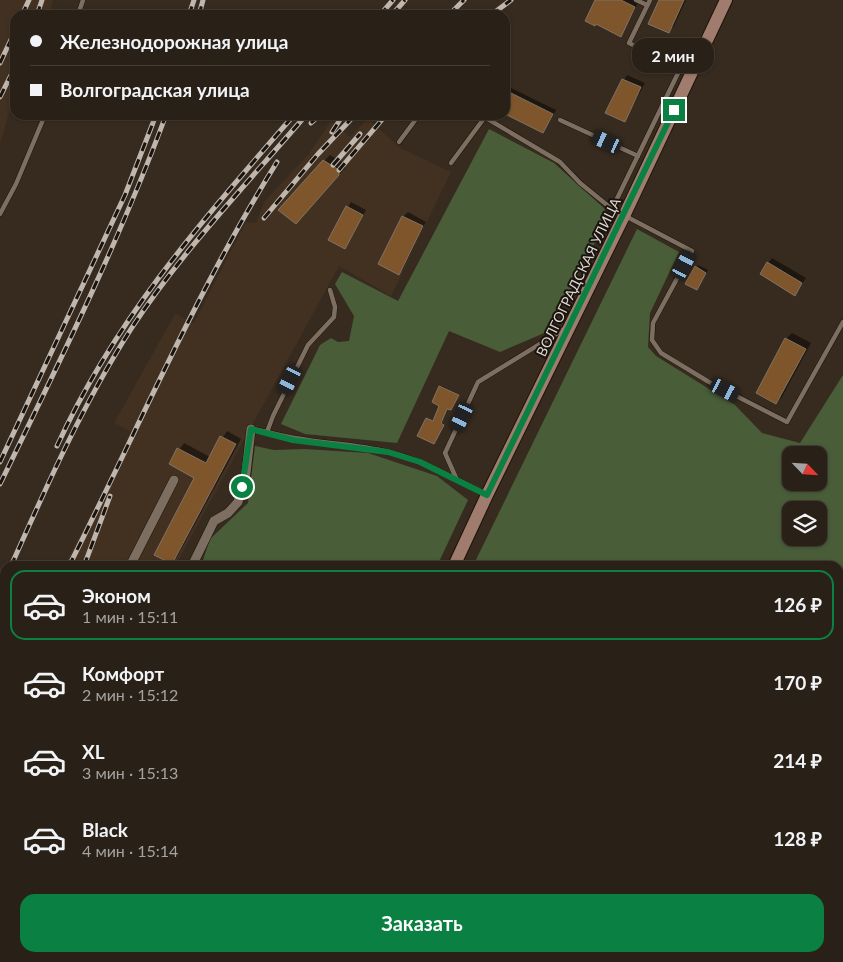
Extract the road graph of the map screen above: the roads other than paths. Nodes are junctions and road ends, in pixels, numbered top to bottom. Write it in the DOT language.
graph roads {
  1 [pos="636,0"];
  2 [pos="726,0"];
  3 [pos="648,2"];
  4 [pos="686,72"];
  5 [pos="43,120"];
  6 [pos="415,120"];
  7 [pos="480,120"];
  8 [pos="490,120"];
  9 [pos="560,120"];
  10 [pos="399,142"];
  11 [pos="638,156"];
  12 [pos="451,163"];
  13 [pos="612,209"];
  14 [pos="0,214"];
  15 [pos="624,216"];
  16 [pos="330,290"];
  17 [pos="843,322"];
  18 [pos="572,324"];
  19 [pos="251,429"];
  20 [pos="267,432"];
  21 [pos="174,480"];
  22 [pos="457,480"];
  23 [pos="487,495"];
  24 [pos="133,561"];
  25 [pos="194,561"];
  26 [pos="456,561"];
  1 -- 3 [label="lane"];
  2 -- 4 [label="main road, ВОЛГОГРАДСКАЯ УЛИЦА"];
  3 -- 4 [label="lane"];
  4 -- 11 [label="lane"];
  4 -- 15 [label="main road, ВОЛГОГРАДСКАЯ УЛИЦА"];
  5 -- 14 [label="lane"];
  6 -- 10 [label="lane"];
  7 -- 12 [label="lane"];
  8 -- 13 [label="lane"];
  9 -- 11 [label="lane"];
  11 -- 13 [label="lane"];
  13 -- 15 [label="lane"];
  15 -- 17 [label="lane"];
  15 -- 18 [label="main road, ВОЛГОГРАДСКАЯ УЛИЦА"];
  16 -- 20 [label="lane"];
  18 -- 22 [label="lane"];
  18 -- 23 [label="main road, ВОЛГОГРАДСКАЯ УЛИЦА"];
  19 -- 20 [label="lane"];
  19 -- 25 [label="street"];
  20 -- 22 [label="lane"];
  21 -- 24 [label="street"];
  22 -- 23 [label="lane"];
  23 -- 26 [label="main road, ВОЛГОГРАДСКАЯ УЛИЦА"];
}
